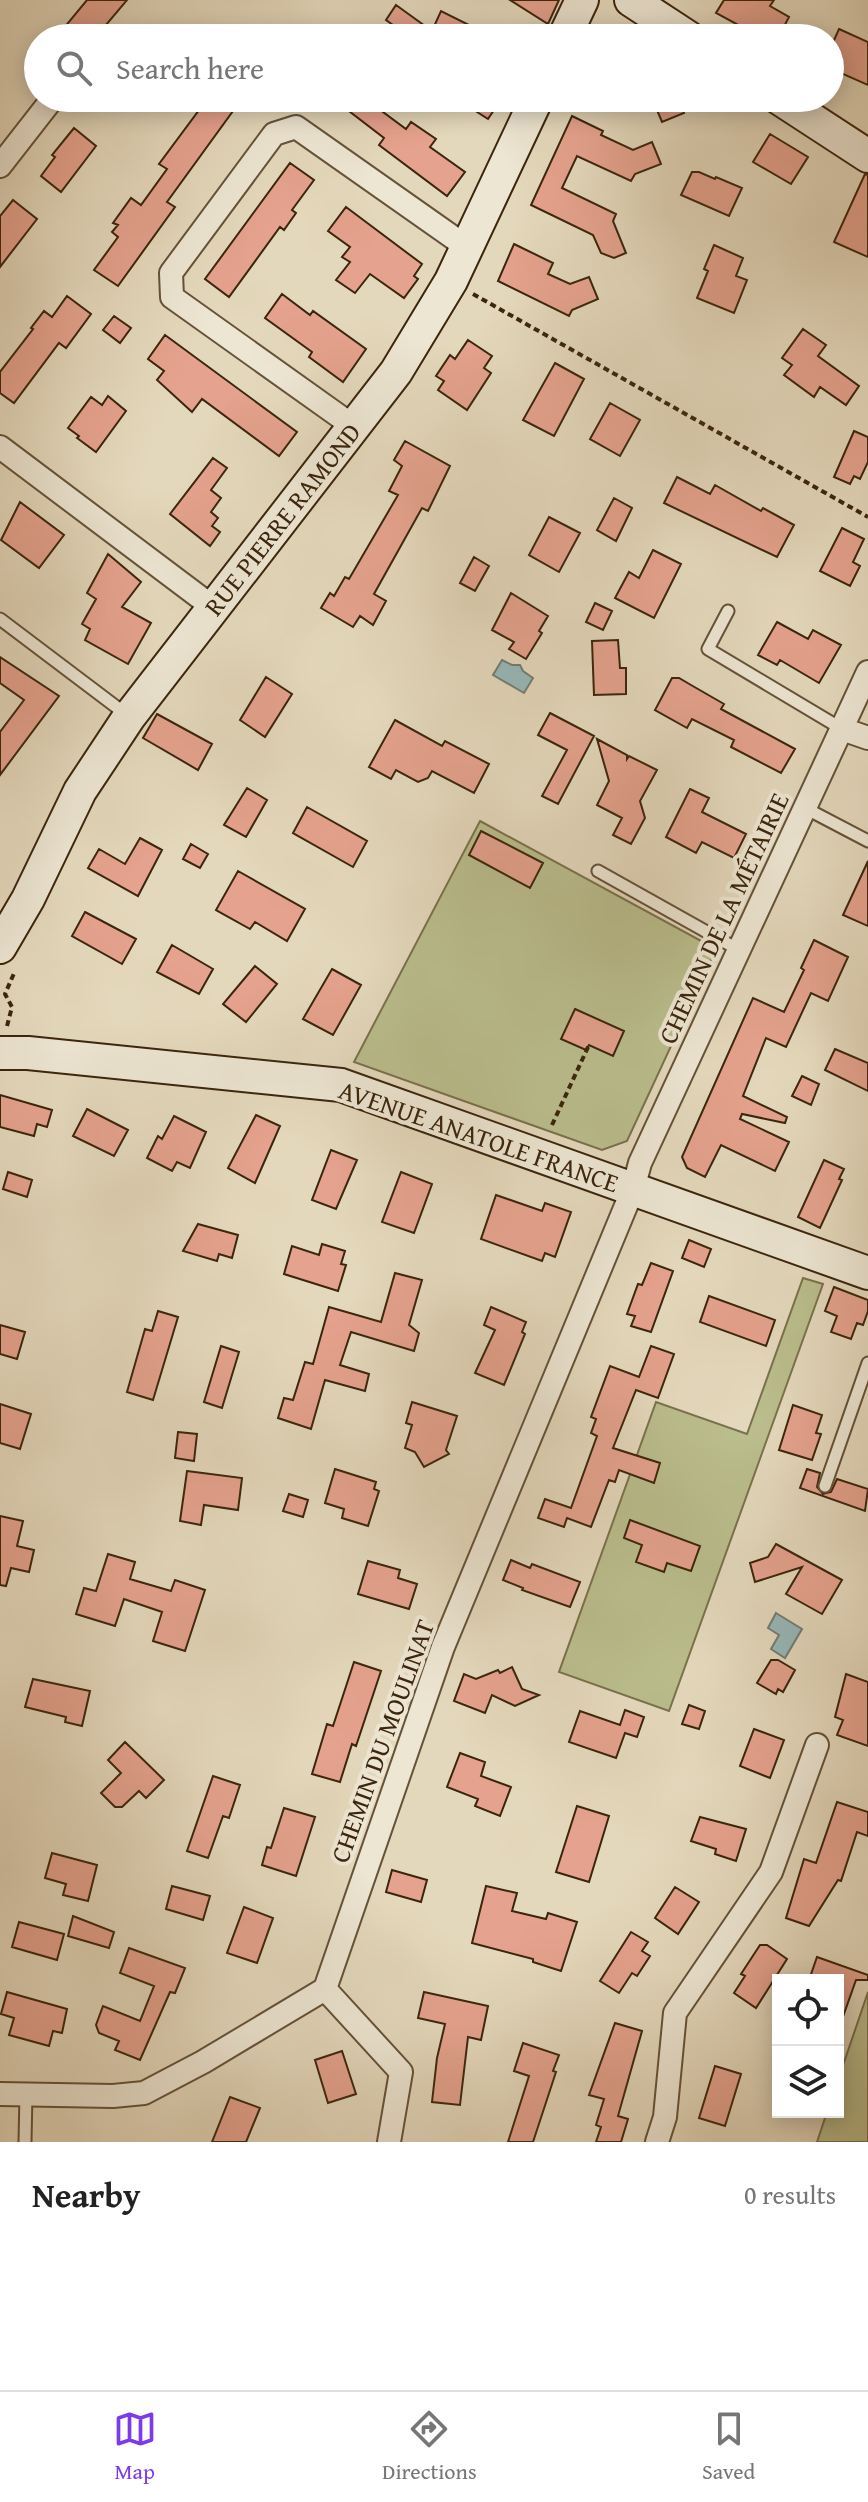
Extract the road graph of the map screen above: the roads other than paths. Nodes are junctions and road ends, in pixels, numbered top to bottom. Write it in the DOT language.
graph roads {
  1 [pos="582,0"];
  2 [pos="631,0"];
  3 [pos="571,24"];
  4 [pos="668,24"];
  5 [pos="42,112"];
  6 [pos="531,112"];
  7 [pos="800,112"];
  8 [pos="868,156"];
  9 [pos="0,166"];
  10 [pos="468,248"];
  11 [pos="353,426"];
  12 [pos="0,447"];
  13 [pos="214,608"];
  14 [pos="728,611"];
  15 [pos="0,619"];
  16 [pos="868,672"];
  17 [pos="129,717"];
  18 [pos="842,729"];
  19 [pos="868,738"];
  20 [pos="805,808"];
  21 [pos="868,841"];
  22 [pos="598,871"];
  23 [pos="6,944"];
  24 [pos="739,950"];
  25 [pos="9,1041"];
  26 [pos="633,1189"];
  27 [pos="868,1273"];
  28 [pos="868,1363"];
  29 [pos="825,1486"];
  30 [pos="817,1745"];
  31 [pos="325,1989"];
  32 [pos="0,2094"];
  33 [pos="26,2094"];
  34 [pos="25,2142"];
  35 [pos="389,2142"];
  36 [pos="657,2142"];
  1 -- 3 [label="street"];
  2 -- 4 [label="street"];
  5 -- 9 [label="street"];
  6 -- 10 [label="street, RUE PIERRE RAMOND"];
  7 -- 8 [label="street"];
  10 -- 11 [label="street, RUE PIERRE RAMOND"];
  10 -- 11 [label="street"];
  11 -- 13 [label="street, RUE PIERRE RAMOND"];
  12 -- 13 [label="street"];
  13 -- 17 [label="street, RUE PIERRE RAMOND"];
  14 -- 18 [label="lane"];
  15 -- 17 [label="lane"];
  16 -- 18 [label="street, CHEMIN DE LA MÉTAIRIE"];
  17 -- 23 [label="street, RUE PIERRE RAMOND"];
  18 -- 19 [label="street"];
  18 -- 20 [label="street, CHEMIN DE LA MÉTAIRIE"];
  20 -- 21 [label="lane"];
  20 -- 24 [label="street, CHEMIN DE LA MÉTAIRIE"];
  22 -- 24 [label="lane"];
  24 -- 26 [label="street, CHEMIN DE LA MÉTAIRIE"];
  25 -- 26 [label="street, AVENUE ANATOLE FRANCE"];
  26 -- 27 [label="street, AVENUE ANATOLE FRANCE"];
  26 -- 31 [label="street, CHEMIN DU MOULINAT"];
  28 -- 29 [label="lane"];
  30 -- 36 [label="street"];
  31 -- 33 [label="street"];
  31 -- 35 [label="street"];
  32 -- 33 [label="street"];
  33 -- 34 [label="lane"];
}
